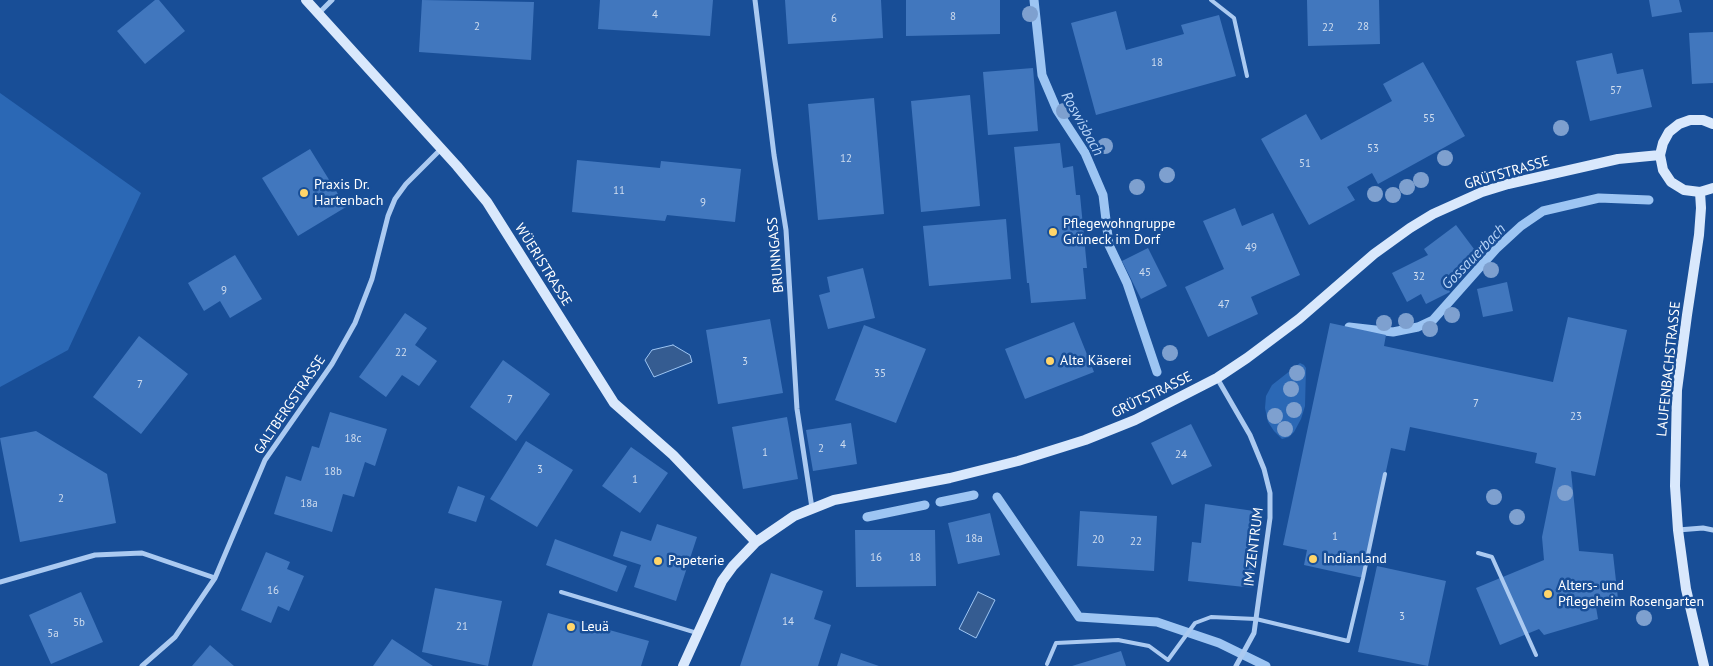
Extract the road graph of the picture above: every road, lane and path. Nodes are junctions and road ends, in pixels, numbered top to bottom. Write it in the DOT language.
graph roads {
  1 [pos="306,0"];
  2 [pos="332,0"];
  3 [pos="755,0"];
  4 [pos="1211,0"];
  5 [pos="319,13"];
  6 [pos="1247,76"];
  7 [pos="1713,124"];
  8 [pos="441,149"];
  9 [pos="1660,155"];
  10 [pos="1713,188"];
  11 [pos="1700,192"];
  12 [pos="1217,378"];
  13 [pos="1385,474"];
  14 [pos="812,508"];
  15 [pos="1678,530"];
  16 [pos="1713,530"];
  17 [pos="756,542"];
  18 [pos="1478,554"];
  19 [pos="214,578"];
  20 [pos="0,582"];
  21 [pos="561,592"];
  22 [pos="1256,619"];
  23 [pos="697,633"];
  24 [pos="1536,655"];
  25 [pos="1168,660"];
  26 [pos="1047,664"];
  27 [pos="142,666"];
  28 [pos="683,666"];
  29 [pos="1166,666"];
  30 [pos="1236,666"];
  31 [pos="1704,666"];
  1 -- 5 [label="main road, WÜERISTRASSE"];
  2 -- 5 [label="street"];
  3 -- 14 [label="street, BRUNNGASS"];
  4 -- 6 [label="lane"];
  5 -- 8 [label="main road, WÜERISTRASSE"];
  7 -- 9 [label="main road"];
  8 -- 17 [label="main road, WÜERISTRASSE"];
  8 -- 19 [label="street, GALTBERGSTRASSE"];
  9 -- 11 [label="main road"];
  9 -- 12 [label="main road, GRÜTSTRASSE"];
  10 -- 11 [label="main road"];
  11 -- 15 [label="main road, LAUFENBACHSTRASSE"];
  12 -- 14 [label="main road, GRÜTSTRASSE"];
  12 -- 22 [label="street, IM ZENTRUM"];
  13 -- 22 [label="lane"];
  14 -- 17 [label="main road, GRÜTSTRASSE"];
  15 -- 16 [label="street"];
  15 -- 31 [label="main road, LAUFENBACHSTRASSE"];
  17 -- 23 [label="main road, GRÜTSTRASSE"];
  18 -- 24 [label="lane"];
  19 -- 20 [label="street"];
  19 -- 27 [label="street, GALTBERGSTRASSE"];
  21 -- 23 [label="lane"];
  22 -- 25 [label="lane"];
  22 -- 30 [label="street, IM ZENTRUM"];
  23 -- 28 [label="main road, GRÜTSTRASSE"];
  25 -- 26 [label="lane"];
  25 -- 29 [label="lane"];
}
